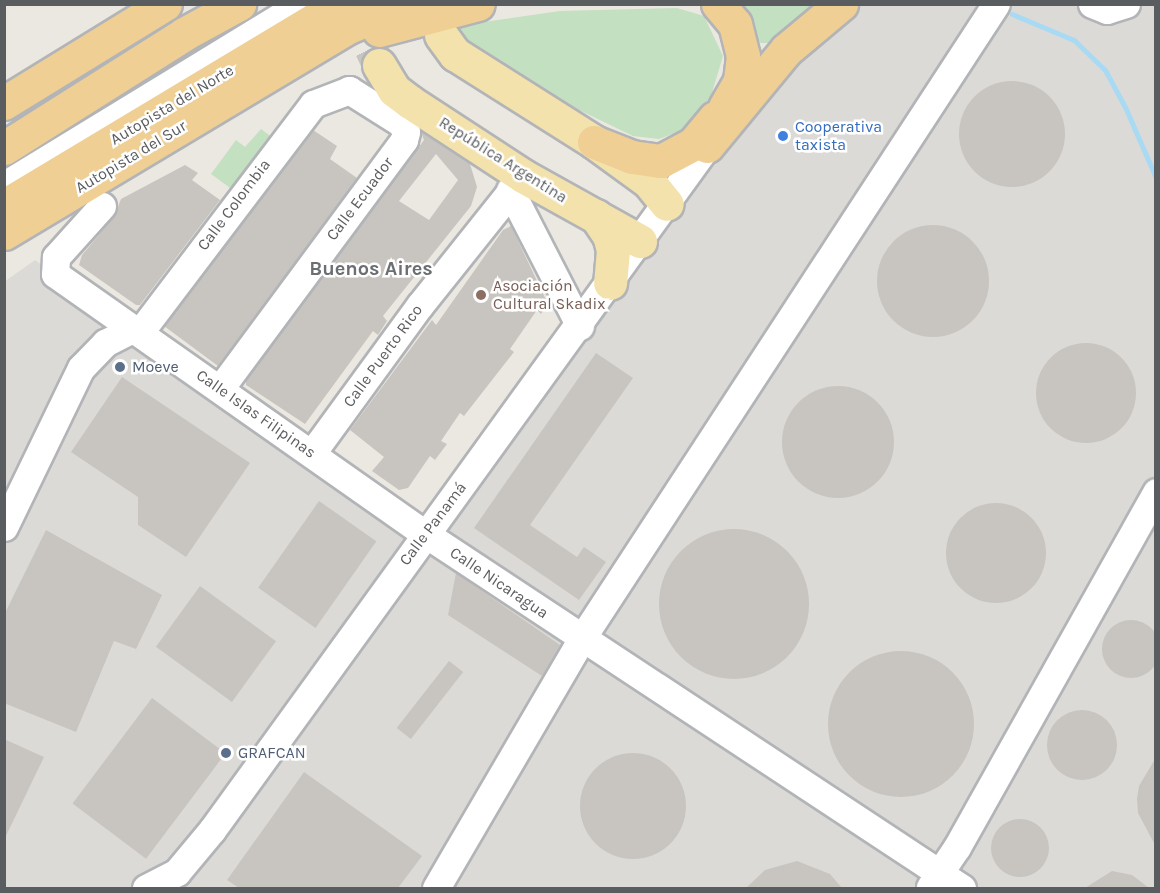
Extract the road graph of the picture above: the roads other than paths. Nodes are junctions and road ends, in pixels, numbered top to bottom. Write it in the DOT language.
graph roads {
  1 [pos="165,4"];
  2 [pos="239,4"];
  3 [pos="301,4"];
  4 [pos="340,4"];
  5 [pos="369,4"];
  6 [pos="403,4"];
  7 [pos="478,4"];
  8 [pos="718,4"];
  9 [pos="841,4"];
  10 [pos="996,4"];
  11 [pos="1092,4"];
  12 [pos="1125,4"];
  13 [pos="441,35"];
  14 [pos="742,40"];
  15 [pos="786,50"];
  16 [pos="379,64"];
  17 [pos="258,80"];
  18 [pos="339,90"];
  19 [pos="4,103"];
  20 [pos="723,111"];
  21 [pos="594,142"];
  22 [pos="707,146"];
  23 [pos="4,148"];
  24 [pos="516,183"];
  25 [pos="4,185"];
  26 [pos="667,204"];
  27 [pos="4,206"];
  28 [pos="102,206"];
  29 [pos="596,216"];
  30 [pos="4,233"];
  31 [pos="640,241"];
  32 [pos="610,283"];
  33 [pos="580,326"];
  34 [pos="137,330"];
  35 [pos="220,389"];
  36 [pos="312,453"];
  37 [pos="1155,492"];
  38 [pos="4,527"];
  39 [pos="427,535"];
  40 [pos="577,634"];
  41 [pos="934,881"];
  42 [pos="146,888"];
  43 [pos="436,888"];
  44 [pos="962,888"];
  1 -- 19 [label="highway"];
  2 -- 23 [label="highway"];
  3 -- 25 [label="street"];
  4 -- 27 [label="highway, Autopista del Norte"];
  5 -- 17 [label="highway"];
  6 -- 17 [label="highway"];
  7 -- 17 [label="highway"];
  8 -- 14 [label="highway"];
  9 -- 15 [label="highway"];
  10 -- 40 [label="street"];
  11 -- 12 [label="street"];
  13 -- 21 [label="main road"];
  14 -- 15 [label="highway"];
  14 -- 20 [label="highway"];
  15 -- 22 [label="highway"];
  16 -- 24 [label="main road, República Argentina"];
  17 -- 30 [label="highway, Autopista del Sur"];
  18 -- 34 [label="street, Calle Colombia"];
  18 -- 35 [label="street, Calle Ecuador"];
  20 -- 21 [label="highway"];
  20 -- 22 [label="highway"];
  21 -- 26 [label="main road"];
  22 -- 26 [label="street, Calle Panamá"];
  24 -- 29 [label="main road, República Argentina"];
  24 -- 33 [label="street, República Argentina"];
  24 -- 36 [label="street, Calle Puerto Rico"];
  26 -- 31 [label="street, Calle Panamá"];
  28 -- 34 [label="street, Calle Islas Filipinas"];
  29 -- 31 [label="main road, República Argentina"];
  29 -- 32 [label="main road"];
  31 -- 32 [label="street, Calle Panamá"];
  32 -- 33 [label="street, Calle Panamá"];
  33 -- 39 [label="street, Calle Panamá"];
  34 -- 35 [label="street, Calle Islas Filipinas"];
  34 -- 38 [label="street"];
  35 -- 36 [label="street, Calle Islas Filipinas"];
  36 -- 39 [label="street, Calle Islas Filipinas"];
  37 -- 41 [label="street"];
  39 -- 40 [label="street, Calle Nicaragua"];
  39 -- 42 [label="street, Calle Panamá"];
  40 -- 41 [label="street, Calle Nicaragua"];
  40 -- 43 [label="street"];
  41 -- 44 [label="street, Calle Nicaragua"];
}
